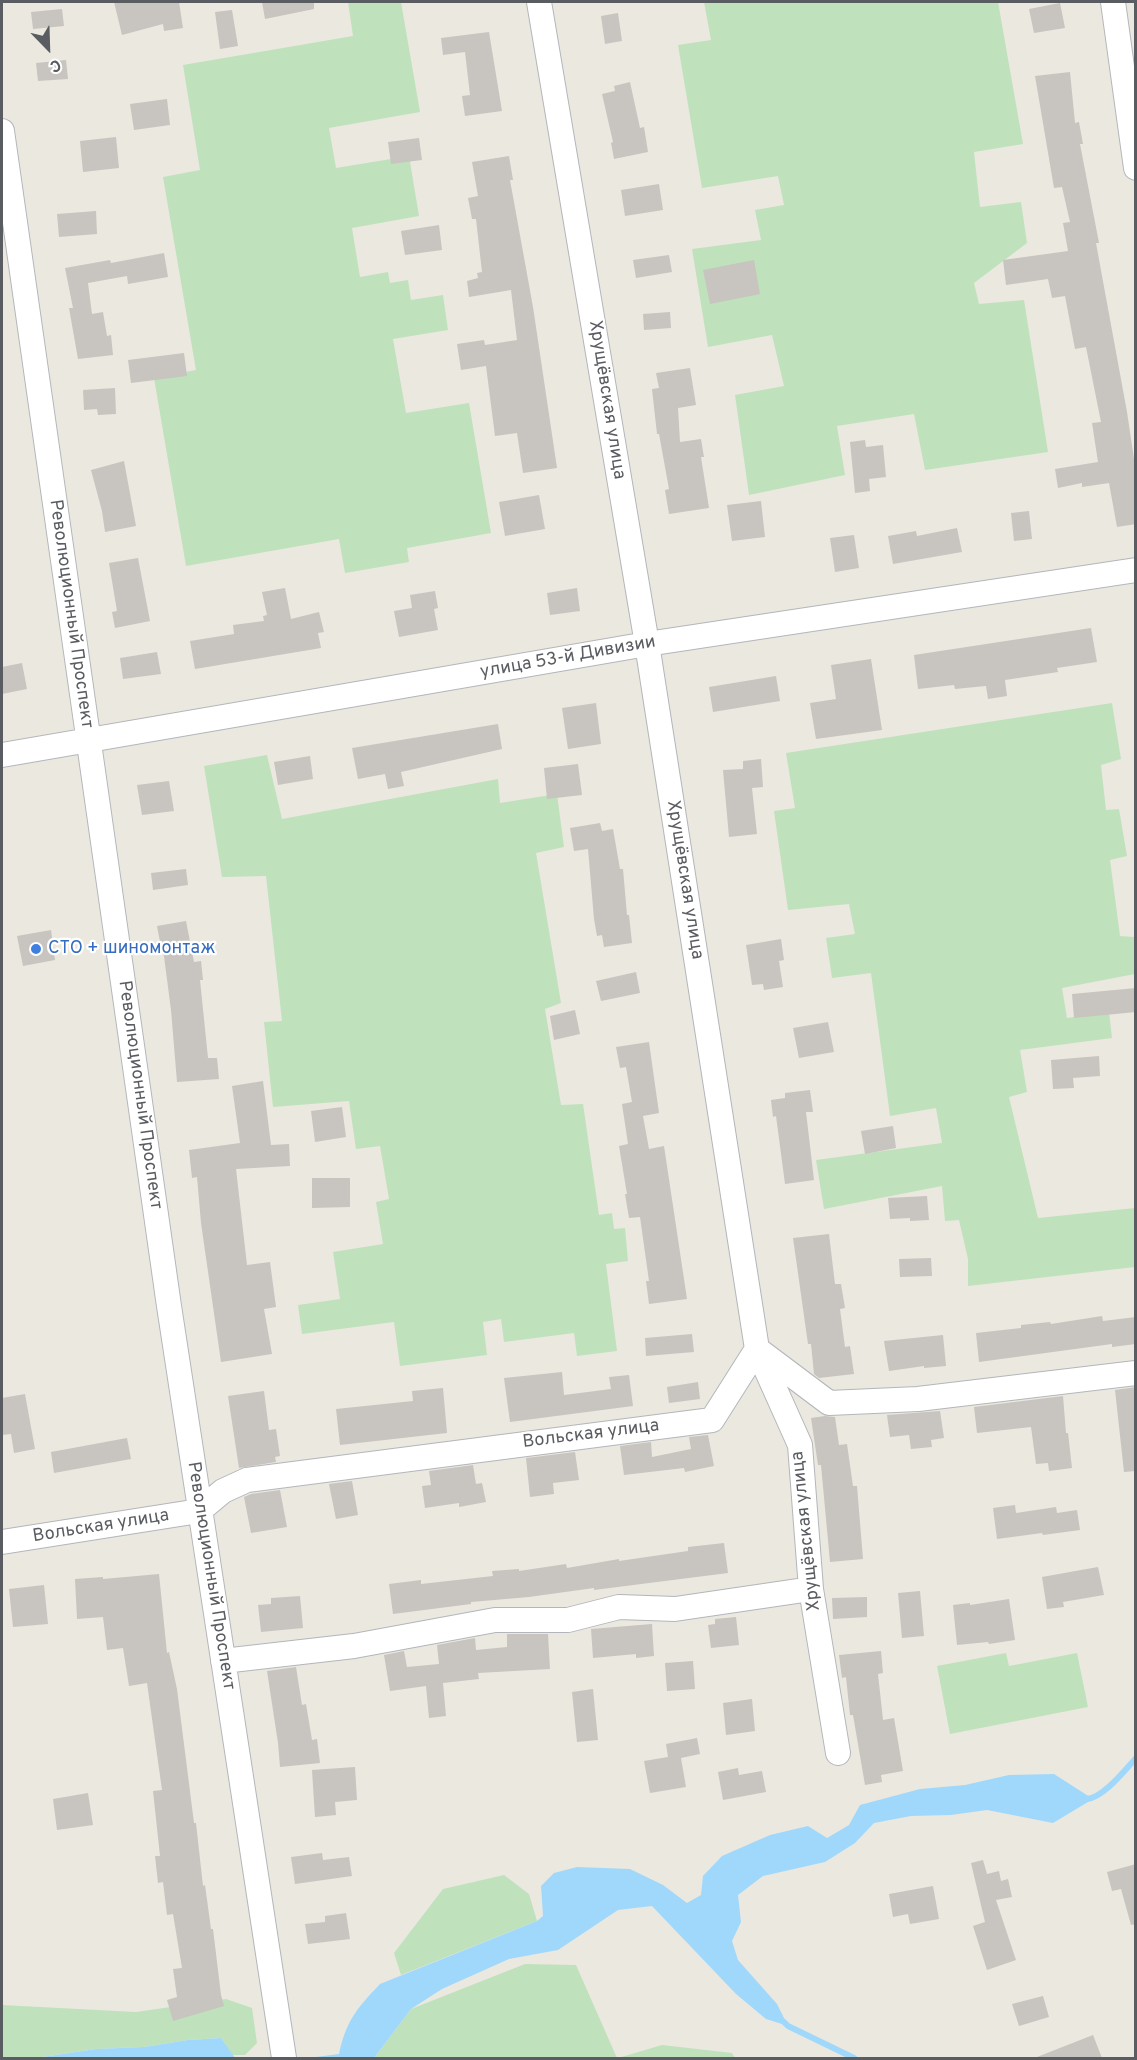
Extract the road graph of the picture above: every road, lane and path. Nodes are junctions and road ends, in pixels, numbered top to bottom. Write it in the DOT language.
graph roads {
  1 [pos="539,2"];
  2 [pos="1113,2"];
  3 [pos="2,131"];
  4 [pos="1136,168"];
  5 [pos="1136,570"];
  6 [pos="647,644"];
  7 [pos="88,740"];
  8 [pos="2,755"];
  9 [pos="757,1349"];
  10 [pos="1136,1372"];
  11 [pos="199,1510"];
  12 [pos="2,1542"];
  13 [pos="811,1589"];
  14 [pos="224,1661"];
  15 [pos="838,1753"];
  16 [pos="284,2058"];
  1 -- 6 [label="street, Хрущёвская улица"];
  2 -- 4 [label="street"];
  3 -- 7 [label="street, Революционный Проспект"];
  5 -- 6 [label="street, улица 53-й Дивизии"];
  6 -- 7 [label="street, улица 53-й Дивизии"];
  6 -- 9 [label="street, Хрущёвская улица"];
  7 -- 8 [label="street, улица 53-й Дивизии"];
  7 -- 11 [label="street, Революционный Проспект"];
  9 -- 10 [label="street"];
  9 -- 11 [label="street, Вольская улица"];
  9 -- 13 [label="street, Хрущёвская улица"];
  11 -- 12 [label="street, Вольская улица"];
  11 -- 14 [label="street, Революционный Проспект"];
  13 -- 14 [label="street"];
  13 -- 15 [label="street, Хрущёвская улица"];
  14 -- 16 [label="street, Революционный Проспект"];
}
